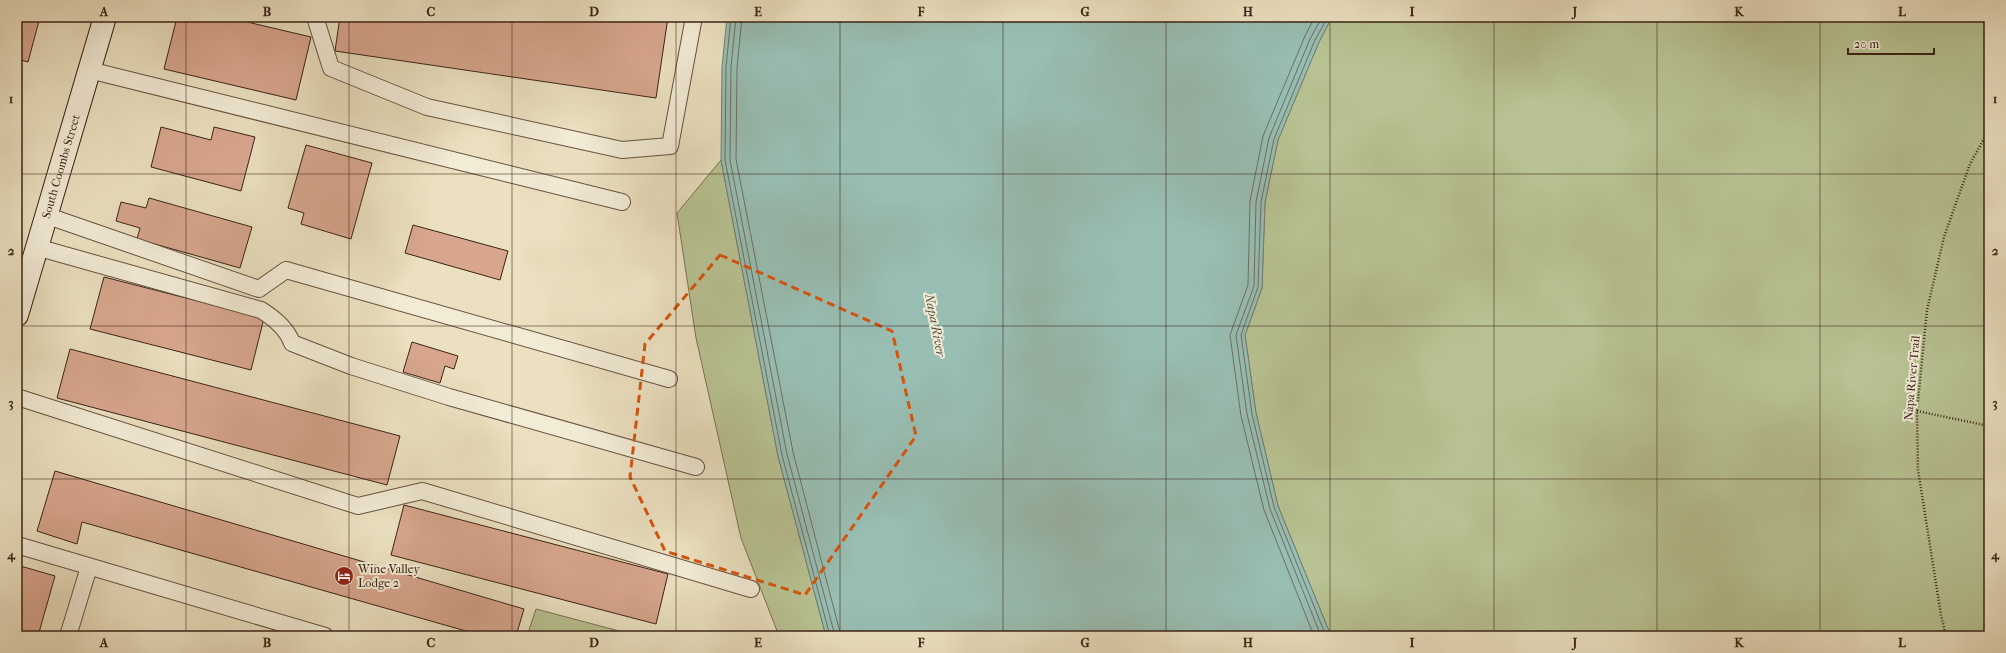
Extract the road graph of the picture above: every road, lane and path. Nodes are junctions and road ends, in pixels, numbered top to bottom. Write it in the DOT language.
graph roads {
  1 [pos="105,17"];
  2 [pos="315,17"];
  3 [pos="694,17"];
  4 [pos="89,70"];
  5 [pos="1989,130"];
  6 [pos="622,202"];
  7 [pos="45,215"];
  8 [pos="36,247"];
  9 [pos="17,315"];
  10 [pos="669,379"];
  11 [pos="17,396"];
  12 [pos="1917,411"];
  13 [pos="1989,426"];
  14 [pos="696,467"];
  15 [pos="17,545"];
  16 [pos="89,567"];
  17 [pos="751,589"];
  18 [pos="68,636"];
  19 [pos="325,636"];
  20 [pos="1946,636"];
  1 -- 4 [label="street, South Coombs Street"];
  2 -- 3 [label="lane"];
  4 -- 6 [label="lane"];
  4 -- 7 [label="street, South Coombs Street"];
  5 -- 12 [label="path, Napa River Trail"];
  7 -- 8 [label="street, South Coombs Street"];
  7 -- 10 [label="lane"];
  8 -- 9 [label="street, South Coombs Street"];
  8 -- 14 [label="lane"];
  11 -- 17 [label="lane"];
  12 -- 13 [label="path"];
  12 -- 20 [label="path, Napa River Trail"];
  15 -- 16 [label="lane"];
  16 -- 18 [label="lane"];
  16 -- 19 [label="lane"];
}
